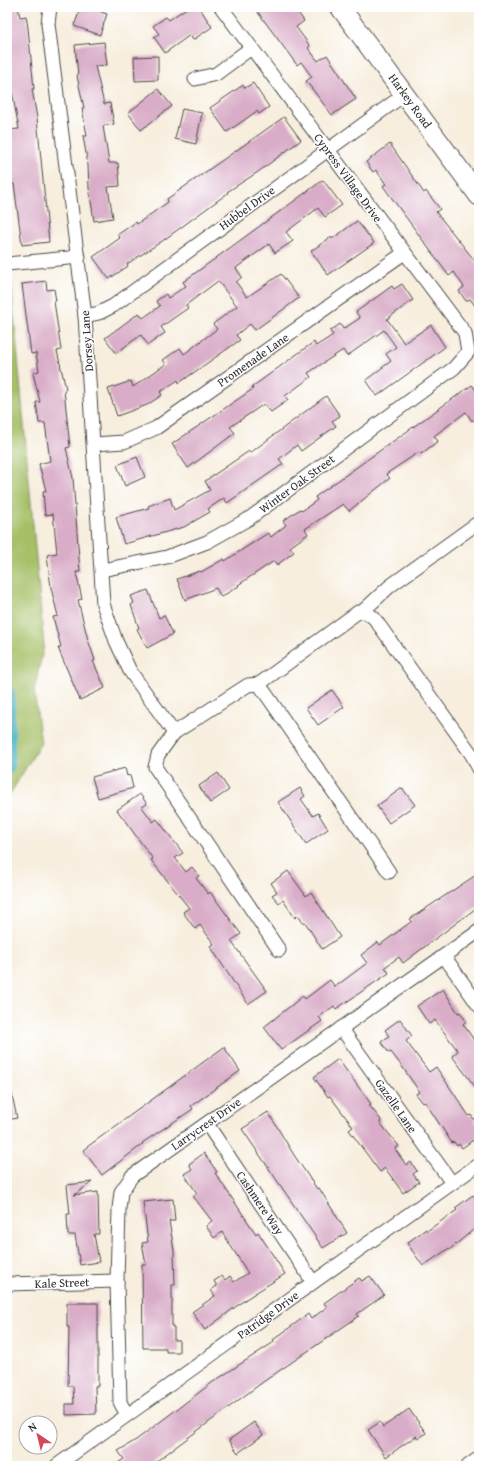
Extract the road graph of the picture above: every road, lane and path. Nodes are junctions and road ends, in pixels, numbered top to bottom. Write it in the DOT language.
graph roads {
  1 [pos="50,7"];
  2 [pos="222,7"];
  3 [pos="340,7"];
  4 [pos="251,48"];
  5 [pos="196,79"];
  6 [pos="405,94"];
  7 [pos="327,149"];
  8 [pos="479,196"];
  9 [pos="404,253"];
  10 [pos="79,257"];
  11 [pos="7,264"];
  12 [pos="85,316"];
  13 [pos="468,352"];
  14 [pos="94,444"];
  15 [pos="479,522"];
  16 [pos="102,570"];
  17 [pos="362,612"];
  18 [pos="259,684"];
  19 [pos="174,733"];
  20 [pos="476,753"];
  21 [pos="479,769"];
  22 [pos="389,872"];
  23 [pos="479,931"];
  24 [pos="279,950"];
  25 [pos="444,956"];
  26 [pos="479,1006"];
  27 [pos="341,1028"];
  28 [pos="207,1124"];
  29 [pos="479,1164"];
  30 [pos="452,1183"];
  31 [pos="117,1281"];
  32 [pos="313,1282"];
  33 [pos="7,1284"];
  34 [pos="127,1415"];
  35 [pos="479,1458"];
  36 [pos="56,1466"];
  37 [pos="468,1466"];
  1 -- 10 [label="street, Dorsey Lane"];
  2 -- 4 [label="street, Cypress Village Drive"];
  3 -- 6 [label="street, Harkey Road"];
  4 -- 5 [label="street"];
  4 -- 7 [label="street, Cypress Village Drive"];
  6 -- 7 [label="street, Hubbel Drive"];
  6 -- 8 [label="street, Harkey Road"];
  7 -- 9 [label="street, Cypress Village Drive"];
  7 -- 12 [label="street, Hubbel Drive"];
  9 -- 13 [label="street, Cypress Village Drive"];
  9 -- 14 [label="street, Promenade Lane"];
  10 -- 11 [label="street"];
  10 -- 12 [label="street, Dorsey Lane"];
  12 -- 14 [label="street, Dorsey Lane"];
  13 -- 16 [label="street, Winter Oak Street"];
  14 -- 16 [label="street, Dorsey Lane"];
  15 -- 17 [label="street"];
  16 -- 19 [label="street, Dorsey Lane"];
  17 -- 18 [label="street"];
  17 -- 20 [label="street"];
  18 -- 19 [label="street"];
  18 -- 22 [label="street"];
  19 -- 24 [label="street"];
  20 -- 21 [label="street"];
  23 -- 25 [label="street, Larrycrest Drive"];
  25 -- 26 [label="street"];
  25 -- 27 [label="street, Larrycrest Drive"];
  27 -- 28 [label="street, Larrycrest Drive"];
  27 -- 30 [label="street, Gazelle Lane"];
  28 -- 31 [label="street, Larrycrest Drive"];
  28 -- 32 [label="street, Cashmere Way"];
  29 -- 30 [label="street, Patridge Drive"];
  30 -- 32 [label="street, Patridge Drive"];
  31 -- 33 [label="street, Kale Street"];
  31 -- 34 [label="street, Larrycrest Drive"];
  32 -- 34 [label="street, Patridge Drive"];
  34 -- 36 [label="street, Patridge Drive"];
  35 -- 37 [label="street"];
}
